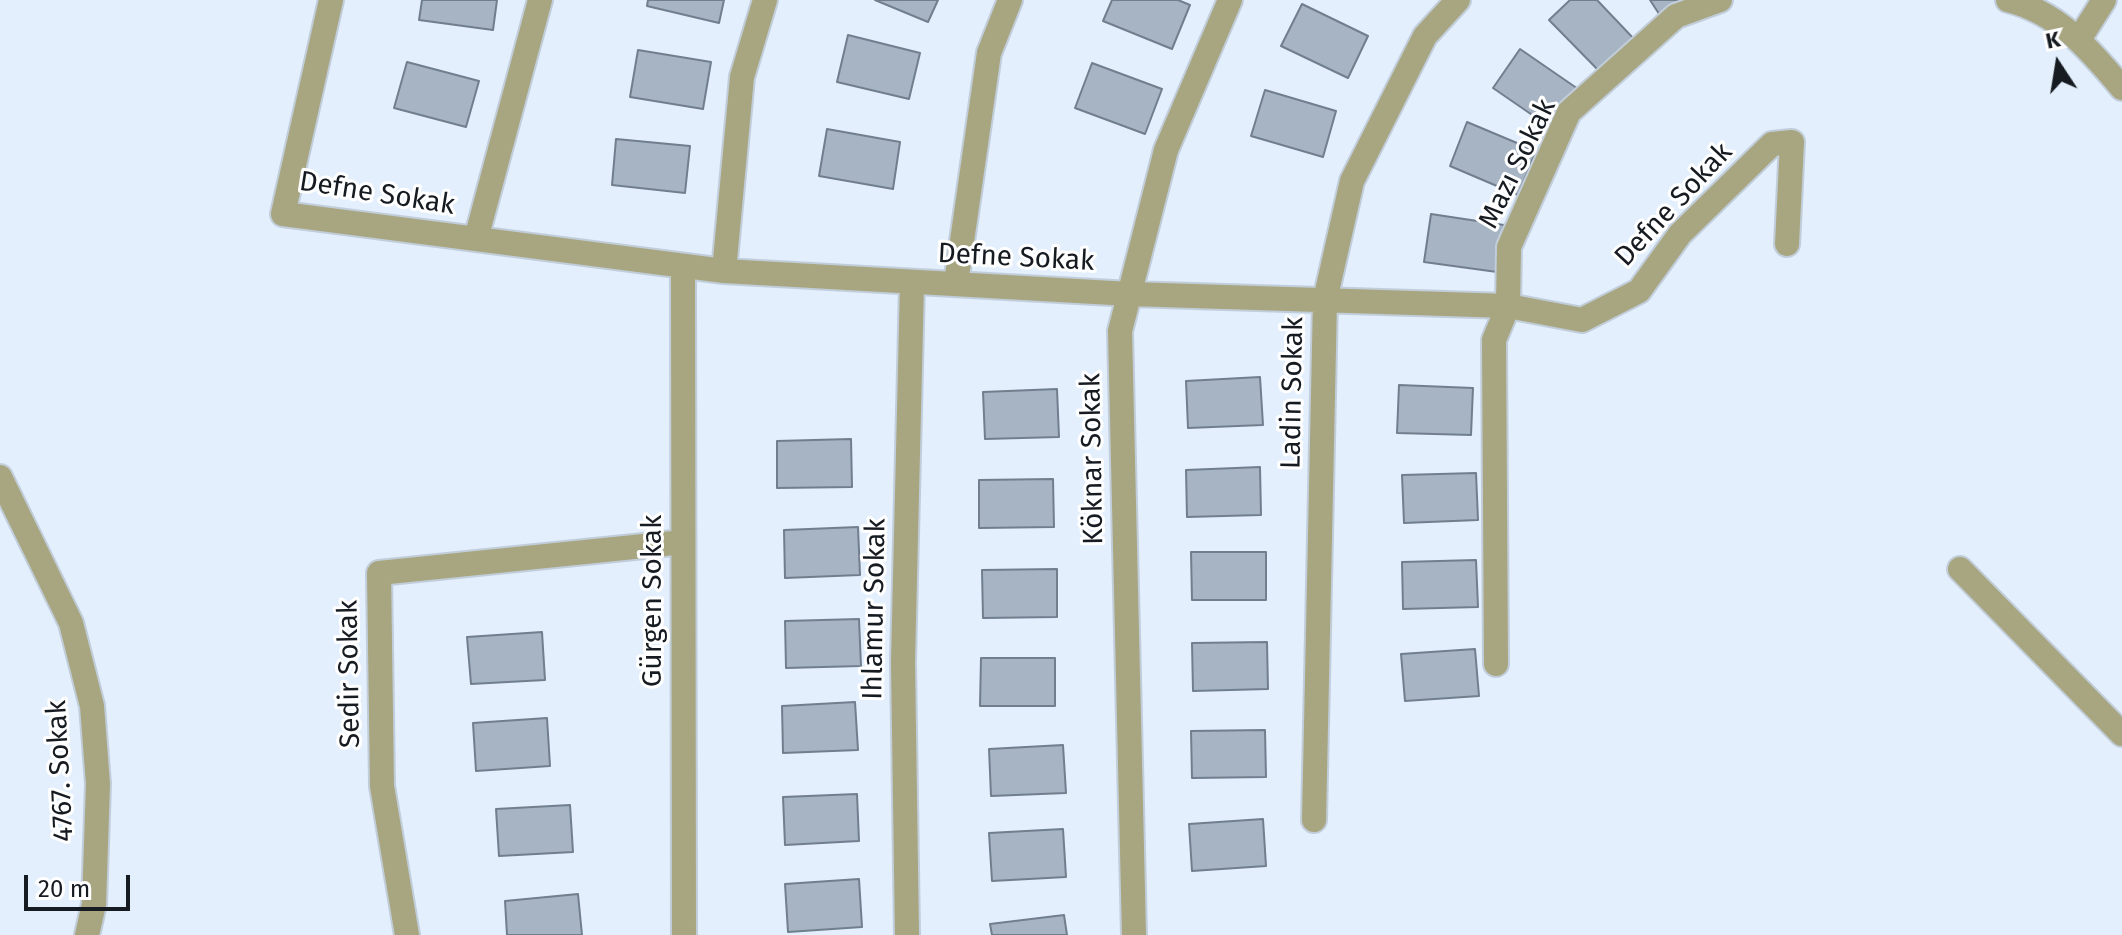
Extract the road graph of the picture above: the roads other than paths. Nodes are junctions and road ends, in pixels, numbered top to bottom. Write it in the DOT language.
graph roads {
  1 [pos="331,0"];
  2 [pos="540,0"];
  3 [pos="765,0"];
  4 [pos="1010,0"];
  5 [pos="1230,0"];
  6 [pos="1458,0"];
  7 [pos="1720,0"];
  8 [pos="2008,0"];
  9 [pos="2104,0"];
  10 [pos="2080,38"];
  11 [pos="2122,88"];
  12 [pos="476,239"];
  13 [pos="1787,244"];
  14 [pos="683,266"];
  15 [pos="724,271"];
  16 [pos="956,283"];
  17 [pos="912,284"];
  18 [pos="1130,294"];
  19 [pos="1325,300"];
  20 [pos="1508,306"];
  21 [pos="0,477"];
  22 [pos="683,542"];
  23 [pos="1960,569"];
  24 [pos="1496,664"];
  25 [pos="2122,734"];
  26 [pos="1314,820"];
  27 [pos="87,935"];
  28 [pos="407,935"];
  29 [pos="684,935"];
  30 [pos="907,935"];
  31 [pos="1134,935"];
  1 -- 12 [label="street, Defne Sokak"];
  2 -- 12 [label="street"];
  3 -- 15 [label="street"];
  4 -- 16 [label="street"];
  5 -- 18 [label="street, Köknar Sokak"];
  6 -- 19 [label="street, Ladin Sokak"];
  7 -- 20 [label="street, Mazı Sokak"];
  8 -- 10 [label="street"];
  9 -- 10 [label="street"];
  10 -- 11 [label="street"];
  12 -- 14 [label="street, Defne Sokak"];
  13 -- 20 [label="street, Defne Sokak"];
  14 -- 15 [label="street, Defne Sokak"];
  14 -- 22 [label="street, Gürgen Sokak"];
  15 -- 17 [label="street, Defne Sokak"];
  16 -- 17 [label="street, Defne Sokak"];
  16 -- 18 [label="street, Defne Sokak"];
  17 -- 30 [label="street, Ihlamur Sokak"];
  18 -- 19 [label="street, Defne Sokak"];
  18 -- 31 [label="street, Köknar Sokak"];
  19 -- 20 [label="street, Defne Sokak"];
  19 -- 26 [label="street, Ladin Sokak"];
  20 -- 24 [label="street, Mazı Sokak"];
  21 -- 27 [label="street, 4767. Sokak"];
  22 -- 28 [label="street, Sedir Sokak"];
  22 -- 29 [label="street, Gürgen Sokak"];
  23 -- 25 [label="street"];
}
